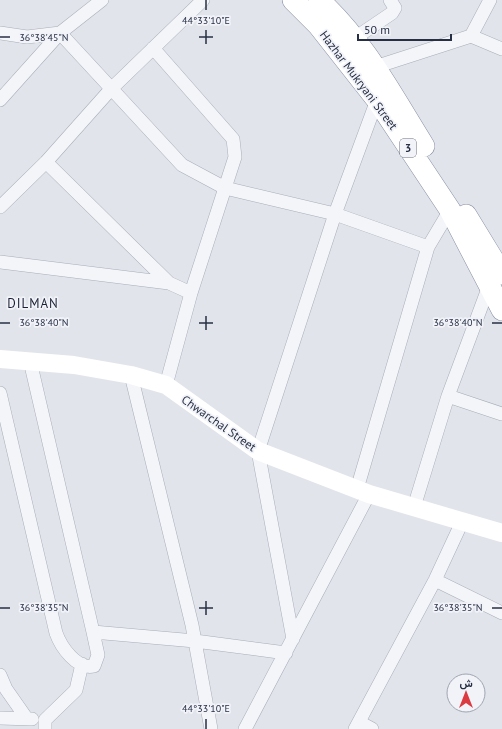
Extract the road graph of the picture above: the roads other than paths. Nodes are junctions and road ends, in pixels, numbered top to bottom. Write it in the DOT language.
graph roads {
  1 [pos="102,0"];
  2 [pos="203,0"];
  3 [pos="293,0"];
  4 [pos="319,0"];
  5 [pos="390,0"];
  6 [pos="490,0"];
  7 [pos="0,33"];
  8 [pos="60,33"];
  9 [pos="471,36"];
  10 [pos="355,38"];
  11 [pos="153,48"];
  12 [pos="502,49"];
  13 [pos="375,67"];
  14 [pos="111,89"];
  15 [pos="0,100"];
  16 [pos="377,100"];
  17 [pos="46,162"];
  18 [pos="225,188"];
  19 [pos="0,207"];
  20 [pos="450,210"];
  21 [pos="335,214"];
  22 [pos="428,247"];
  23 [pos="0,262"];
  24 [pos="496,280"];
  25 [pos="169,283"];
  26 [pos="192,293"];
  27 [pos="502,310"];
  28 [pos="0,359"];
  29 [pos="30,361"];
  30 [pos="131,375"];
  31 [pos="166,385"];
  32 [pos="0,393"];
  33 [pos="448,396"];
  34 [pos="502,414"];
  35 [pos="258,451"];
  36 [pos="363,492"];
  37 [pos="414,507"];
  38 [pos="462,522"];
  39 [pos="502,533"];
  40 [pos="435,580"];
  41 [pos="502,613"];
  42 [pos="93,632"];
  43 [pos="293,639"];
  44 [pos="195,641"];
  45 [pos="286,653"];
  46 [pos="82,664"];
  47 [pos="0,675"];
  48 [pos="0,718"];
  49 [pos="27,718"];
  50 [pos="45,724"];
  51 [pos="357,725"];
  52 [pos="211,729"];
  53 [pos="245,729"];
  54 [pos="372,729"];
  1 -- 8 [label="street"];
  2 -- 11 [label="street"];
  3 -- 16 [label="highway, Hazhar Mukryani Street / 3"];
  4 -- 10 [label="highway, Hazhar Mukryani Street / 3"];
  5 -- 10 [label="street"];
  6 -- 9 [label="street"];
  7 -- 8 [label="street"];
  8 -- 14 [label="street"];
  8 -- 15 [label="street"];
  9 -- 12 [label="street"];
  9 -- 13 [label="street"];
  10 -- 13 [label="highway, Hazhar Mukryani Street / 3"];
  11 -- 14 [label="street"];
  11 -- 18 [label="street"];
  13 -- 24 [label="highway, Hazhar Mukryani Street / 3"];
  14 -- 17 [label="street"];
  14 -- 18 [label="street"];
  16 -- 20 [label="highway, Hazhar Mukryani Street / 3"];
  16 -- 21 [label="street"];
  17 -- 19 [label="street"];
  17 -- 25 [label="street"];
  18 -- 21 [label="street"];
  18 -- 26 [label="street"];
  20 -- 22 [label="street"];
  20 -- 24 [label="highway, Hazhar Mukryani Street / 3"];
  21 -- 22 [label="street"];
  21 -- 35 [label="street"];
  22 -- 36 [label="street"];
  23 -- 25 [label="street"];
  24 -- 27 [label="highway, Hazhar Mukryani Street / 3"];
  24 -- 33 [label="street"];
  25 -- 26 [label="street"];
  26 -- 31 [label="street"];
  28 -- 29 [label="main road, Chwarchal Street"];
  29 -- 30 [label="main road, Chwarchal Street"];
  29 -- 42 [label="street"];
  30 -- 31 [label="main road, Chwarchal Street"];
  30 -- 44 [label="street"];
  31 -- 35 [label="main road, Chwarchal Street"];
  32 -- 46 [label="street"];
  33 -- 34 [label="street"];
  33 -- 37 [label="street"];
  35 -- 36 [label="main road, Chwarchal Street"];
  35 -- 43 [label="street"];
  36 -- 37 [label="main road, Chwarchal Street"];
  36 -- 43 [label="street"];
  37 -- 38 [label="main road, Chwarchal Street"];
  38 -- 39 [label="main road, Chwarchal Street"];
  38 -- 40 [label="street"];
  40 -- 41 [label="street"];
  40 -- 51 [label="street"];
  42 -- 44 [label="street"];
  42 -- 46 [label="street"];
  43 -- 45 [label="street"];
  44 -- 45 [label="street"];
  44 -- 52 [label="street"];
  45 -- 53 [label="street"];
  46 -- 50 [label="street"];
  47 -- 49 [label="street"];
  48 -- 49 [label="street"];
  49 -- 50 [label="street"];
  51 -- 54 [label="street"];
}
